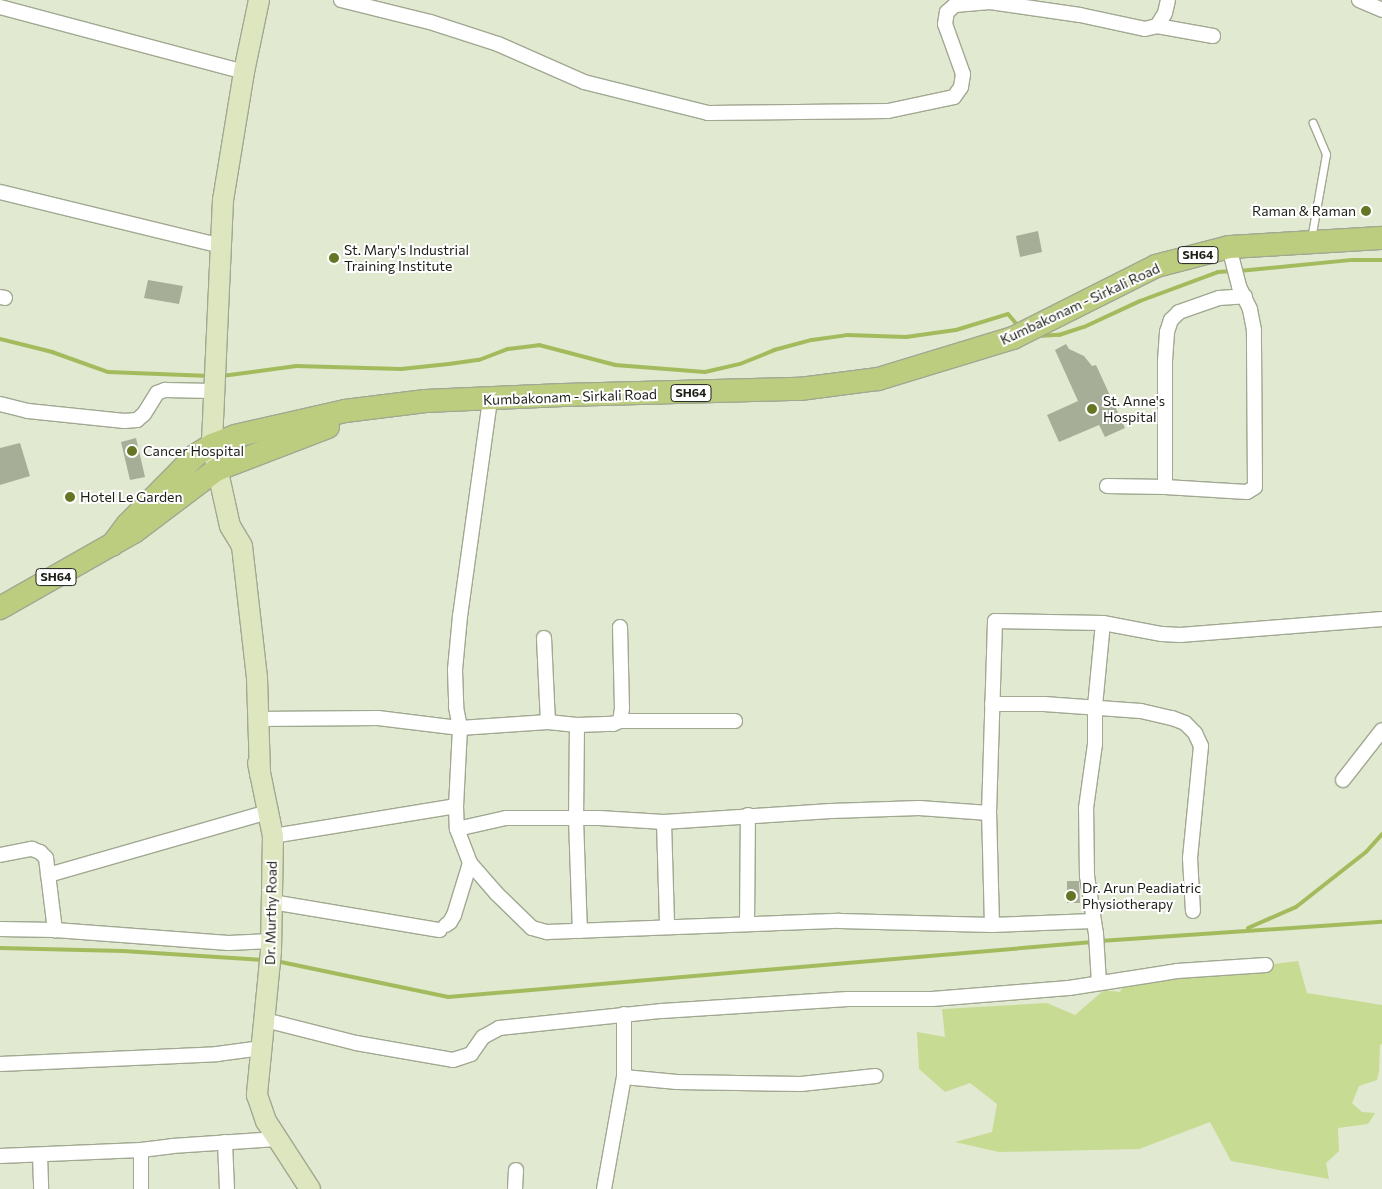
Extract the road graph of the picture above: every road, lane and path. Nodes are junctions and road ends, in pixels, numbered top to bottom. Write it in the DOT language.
graph roads {
  1 [pos="259,0"];
  2 [pos="341,0"];
  3 [pos="1168,0"];
  4 [pos="1359,0"];
  5 [pos="990,1"];
  6 [pos="0,7"];
  7 [pos="1382,10"];
  8 [pos="1157,26"];
  9 [pos="1213,36"];
  10 [pos="244,72"];
  11 [pos="1313,123"];
  12 [pos="0,192"];
  13 [pos="1382,238"];
  14 [pos="1311,242"];
  15 [pos="222,246"];
  16 [pos="1231,257"];
  17 [pos="1242,291"];
  18 [pos="214,388"];
  19 [pos="490,400"];
  20 [pos="0,404"];
  21 [pos="363,411"];
  22 [pos="212,445"];
  23 [pos="216,470"];
  24 [pos="1107,486"];
  25 [pos="1165,487"];
  26 [pos="230,526"];
  27 [pos="112,545"];
  28 [pos="0,608"];
  29 [pos="1382,619"];
  30 [pos="1103,623"];
  31 [pos="620,627"];
  32 [pos="544,638"];
  33 [pos="992,704"];
  34 [pos="1095,706"];
  35 [pos="258,719"];
  36 [pos="620,721"];
  37 [pos="735,721"];
  38 [pos="548,722"];
  39 [pos="576,725"];
  40 [pos="460,728"];
  41 [pos="1382,730"];
  42 [pos="260,774"];
  43 [pos="1343,780"];
  44 [pos="456,806"];
  45 [pos="268,812"];
  46 [pos="989,813"];
  47 [pos="748,815"];
  48 [pos="576,819"];
  49 [pos="664,822"];
  50 [pos="457,829"];
  51 [pos="273,836"];
  52 [pos="0,855"];
  53 [pos="470,863"];
  54 [pos="48,875"];
  55 [pos="272,902"];
  56 [pos="1194,911"];
  57 [pos="746,924"];
  58 [pos="992,925"];
  59 [pos="667,926"];
  60 [pos="1094,928"];
  61 [pos="0,929"];
  62 [pos="55,930"];
  63 [pos="580,931"];
  64 [pos="271,946"];
  65 [pos="1266,966"];
  66 [pos="1099,983"];
  67 [pos="624,1014"];
  68 [pos="265,1020"];
  69 [pos="262,1050"];
  70 [pos="0,1064"];
  71 [pos="876,1076"];
  72 [pos="624,1077"];
  73 [pos="276,1136"];
  74 [pos="225,1142"];
  75 [pos="142,1150"];
  76 [pos="40,1154"];
  77 [pos="0,1156"];
  78 [pos="516,1170"];
  79 [pos="40,1189"];
  80 [pos="141,1189"];
  81 [pos="227,1189"];
  82 [pos="310,1189"];
  83 [pos="515,1189"];
  84 [pos="604,1189"];
  1 -- 10 [label="main road, Dr. Murthy Road"];
  2 -- 5 [label="street"];
  3 -- 8 [label="street"];
  4 -- 7 [label="street"];
  5 -- 8 [label="street"];
  6 -- 10 [label="street"];
  8 -- 9 [label="street"];
  10 -- 15 [label="main road, Dr. Murthy Road"];
  11 -- 14 [label="lane"];
  12 -- 15 [label="street"];
  13 -- 14 [label="main road, Kumbakonam - Sirkali Road / SH64"];
  14 -- 16 [label="main road, Kumbakonam - Sirkali Road / SH64"];
  15 -- 18 [label="main road, Dr. Murthy Road"];
  16 -- 17 [label="street"];
  16 -- 19 [label="main road, Kumbakonam - Sirkali Road / SH64"];
  17 -- 25 [label="street"];
  17 -- 25 [label="street"];
  18 -- 20 [label="street"];
  18 -- 22 [label="main road, Dr. Murthy Road"];
  19 -- 21 [label="main road, Kumbakonam - Sirkali Road / SH64"];
  19 -- 40 [label="street"];
  21 -- 22 [label="main road, Kumbakonam - Sirkali Road / SH64"];
  21 -- 23 [label="main road, Kumbakonam - Sirkali Road / SH64"];
  22 -- 23 [label="main road, Dr. Murthy Road"];
  22 -- 27 [label="main road, Kumbakonam - Sirkali Road / SH64"];
  23 -- 26 [label="main road, Dr. Murthy Road"];
  23 -- 27 [label="main road, Kumbakonam - Sirkali Road / SH64"];
  24 -- 25 [label="street"];
  26 -- 35 [label="main road, Dr. Murthy Road"];
  26 -- 42 [label="main road, Dr. Murthy Road"];
  27 -- 28 [label="main road, Kumbakonam - Sirkali Road / SH64"];
  29 -- 30 [label="street"];
  30 -- 33 [label="street"];
  30 -- 34 [label="street"];
  31 -- 36 [label="street"];
  32 -- 38 [label="street"];
  33 -- 34 [label="street"];
  33 -- 46 [label="street"];
  34 -- 56 [label="street"];
  34 -- 60 [label="street"];
  35 -- 40 [label="street"];
  35 -- 42 [label="main road, Dr. Murthy Road"];
  36 -- 37 [label="street"];
  36 -- 39 [label="street"];
  38 -- 39 [label="street"];
  38 -- 40 [label="street"];
  39 -- 48 [label="street"];
  40 -- 44 [label="street"];
  41 -- 43 [label="street"];
  42 -- 45 [label="main road, Dr. Murthy Road"];
  44 -- 50 [label="street"];
  44 -- 51 [label="street"];
  45 -- 51 [label="main road, Dr. Murthy Road"];
  45 -- 54 [label="street"];
  46 -- 47 [label="street"];
  46 -- 58 [label="street"];
  47 -- 49 [label="street"];
  47 -- 57 [label="street"];
  48 -- 49 [label="street"];
  48 -- 50 [label="street"];
  48 -- 63 [label="street"];
  49 -- 59 [label="street"];
  50 -- 53 [label="street"];
  51 -- 55 [label="main road, Dr. Murthy Road"];
  52 -- 54 [label="street"];
  53 -- 55 [label="street"];
  53 -- 63 [label="street"];
  54 -- 62 [label="street"];
  55 -- 64 [label="main road, Dr. Murthy Road"];
  57 -- 58 [label="street"];
  57 -- 59 [label="street"];
  58 -- 60 [label="street"];
  59 -- 63 [label="street"];
  60 -- 66 [label="street"];
  61 -- 62 [label="street"];
  62 -- 64 [label="street"];
  64 -- 68 [label="main road, Dr. Murthy Road"];
  65 -- 66 [label="street"];
  66 -- 67 [label="street"];
  67 -- 68 [label="street"];
  67 -- 72 [label="street"];
  68 -- 69 [label="main road, Dr. Murthy Road"];
  69 -- 70 [label="street"];
  69 -- 73 [label="main road, Dr. Murthy Road"];
  71 -- 72 [label="street"];
  72 -- 84 [label="street"];
  73 -- 74 [label="street"];
  73 -- 82 [label="main road, Dr. Murthy Road"];
  74 -- 75 [label="street"];
  74 -- 81 [label="street"];
  75 -- 76 [label="street"];
  75 -- 80 [label="street"];
  76 -- 77 [label="street"];
  76 -- 79 [label="street"];
  78 -- 83 [label="street"];
}
